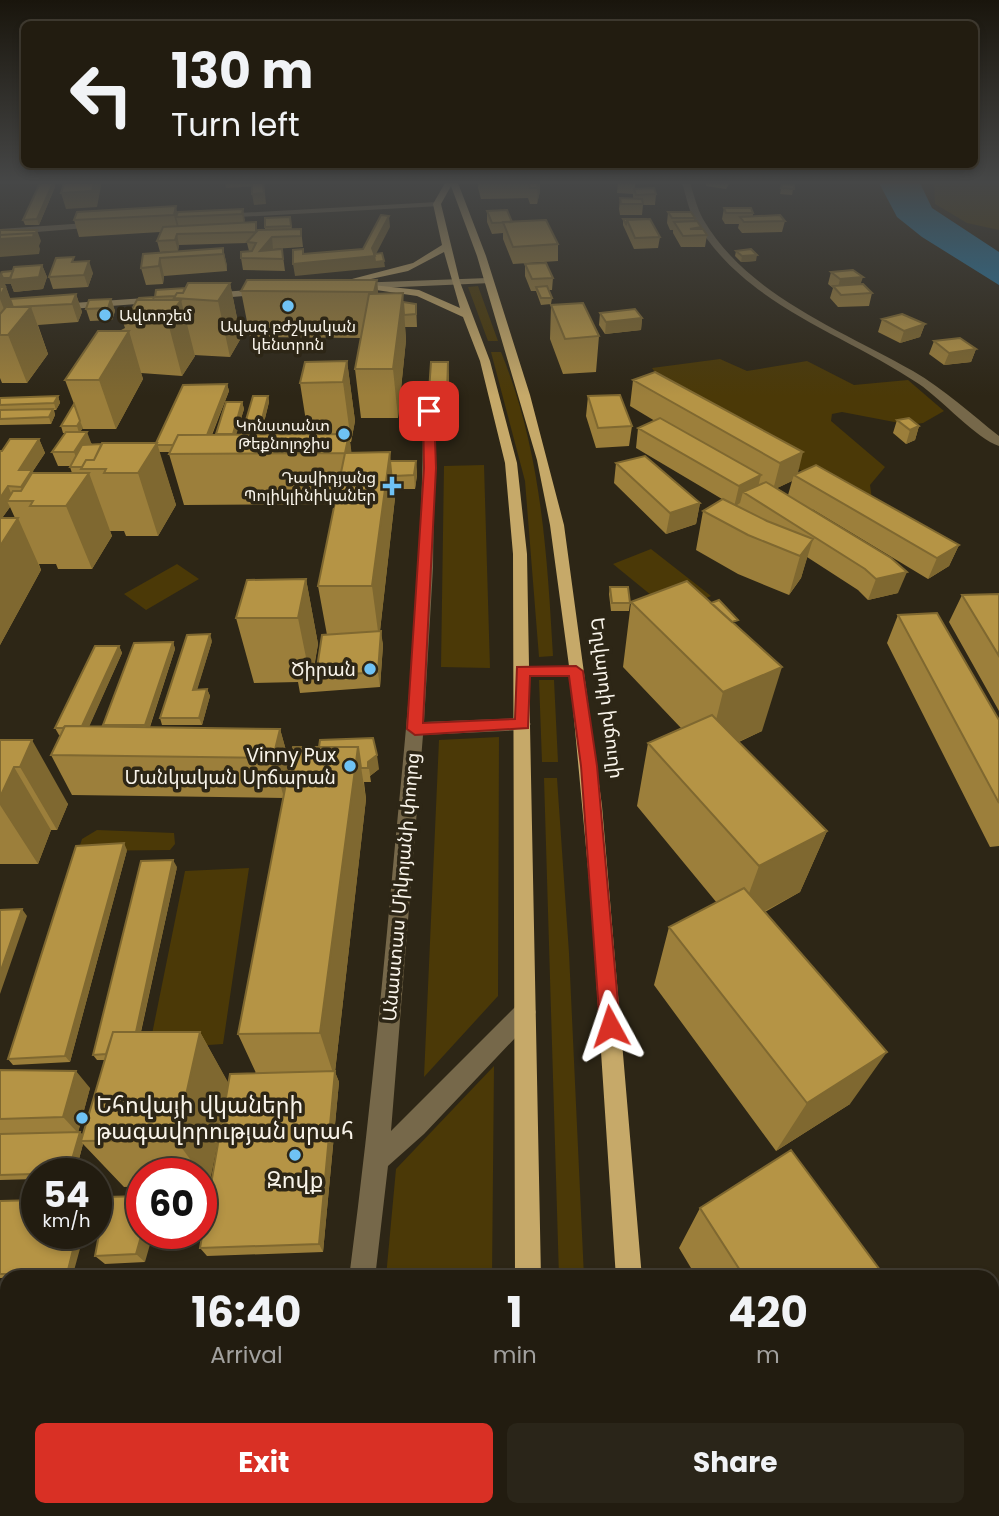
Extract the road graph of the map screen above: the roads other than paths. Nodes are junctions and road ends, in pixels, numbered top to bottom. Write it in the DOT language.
graph roads {
  1 [pos="438,254"];
  2 [pos="449,254"];
  3 [pos="478,254"];
  4 [pos="723,254"];
  5 [pos="487,275"];
  6 [pos="454,277"];
  7 [pos="353,283"];
  8 [pos="339,284"];
  9 [pos="273,288"];
  10 [pos="201,293"];
  11 [pos="174,295"];
  12 [pos="53,304"];
  13 [pos="470,316"];
  14 [pos="495,345"];
  15 [pos="429,411"];
  16 [pos="999,442"];
  17 [pos="522,671"];
  18 [pos="576,671"];
  19 [pos="523,724"];
  20 [pos="415,729"];
  21 [pos="525,1012"];
  22 [pos="378,1158"];
  23 [pos="363,1270"];
  24 [pos="528,1270"];
  25 [pos="628,1270"];
  1 -- 7 [label="main road"];
  2 -- 6 [label="main road, Եղվարդի խճուղի"];
  3 -- 5 [label="main road, Եղվարդի խճուղի"];
  4 -- 16 [label="street"];
  5 -- 6 [label="main road"];
  5 -- 14 [label="main road, Եղվարդի խճուղի"];
  6 -- 7 [label="main road"];
  6 -- 13 [label="main road, Եղվարդի խճուղի"];
  7 -- 8 [label="main road"];
  7 -- 13 [label="main road"];
  9 -- 10 [label="main road"];
  11 -- 12 [label="main road"];
  13 -- 14 [label="main road, Եղվարդի խճուղի"];
  14 -- 17 [label="main road, Եղվարդի խճուղի"];
  14 -- 18 [label="main road, Եղվարդի խճուղի"];
  15 -- 20 [label="street, Անաստաս Միկոյանի փողոց"];
  17 -- 18 [label="main road"];
  17 -- 19 [label="main road, Եղվարդի խճուղի"];
  18 -- 25 [label="main road, Եղվարդի խճուղի"];
  19 -- 20 [label="street"];
  19 -- 21 [label="main road, Եղվարդի խճուղի"];
  20 -- 22 [label="street, Անաստաս Միկոյանի փողոց"];
  21 -- 22 [label="street"];
  21 -- 24 [label="main road, Եղվարդի խճուղի"];
  22 -- 23 [label="street, Անաստաս Միկոյանի փողոց"];
}
